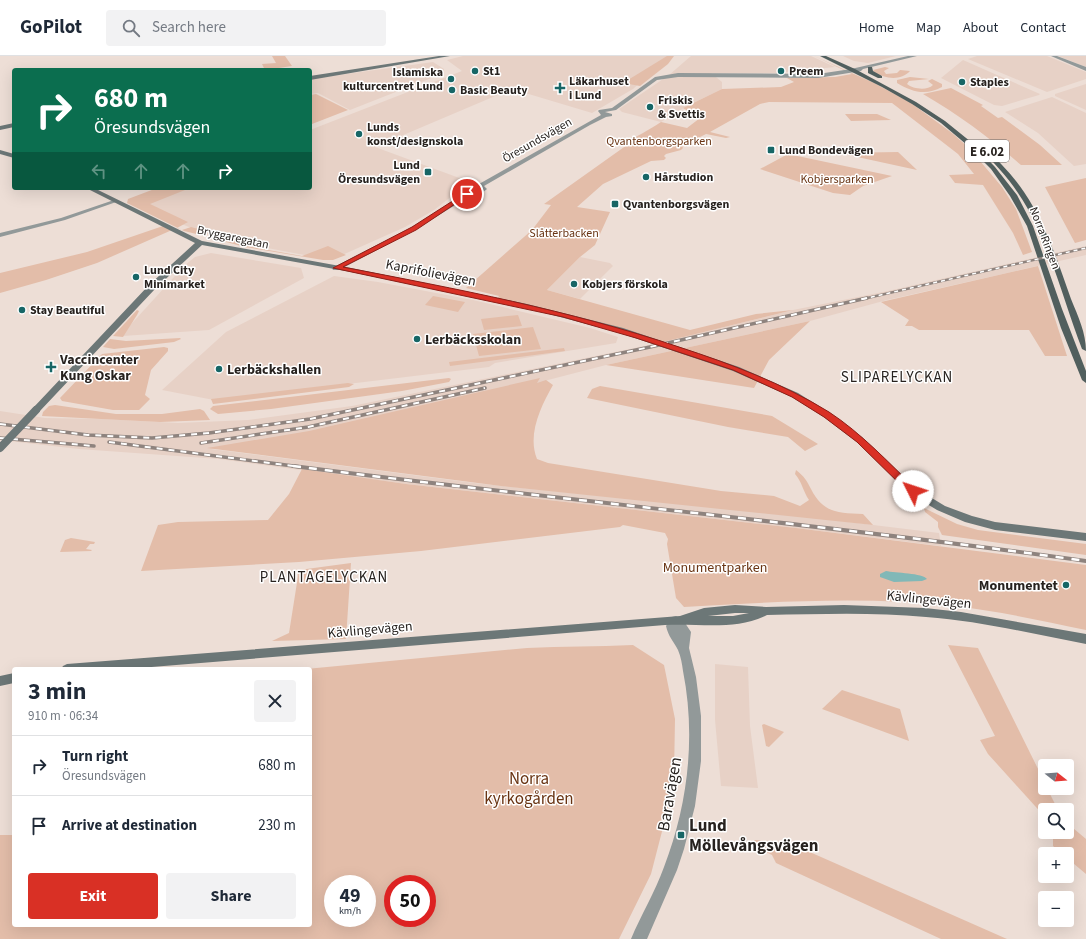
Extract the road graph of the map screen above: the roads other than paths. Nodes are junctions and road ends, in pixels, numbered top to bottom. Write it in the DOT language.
graph roads {
  1 [pos="430,56"];
  2 [pos="448,56"];
  3 [pos="822,56"];
  4 [pos="832,56"];
  5 [pos="915,56"];
  6 [pos="1053,56"];
  7 [pos="871,66"];
  8 [pos="856,69"];
  9 [pos="1086,69"];
  10 [pos="312,77"];
  11 [pos="312,77"];
  12 [pos="884,81"];
  13 [pos="12,125"];
  14 [pos="0,128"];
  15 [pos="0,152"];
  16 [pos="12,155"];
  17 [pos="92,190"];
  18 [pos="116,201"];
  19 [pos="0,235"];
  20 [pos="200,243"];
  21 [pos="336,268"];
  22 [pos="1086,349"];
  23 [pos="1086,380"];
  24 [pos="0,448"];
  25 [pos="1086,537"];
  26 [pos="676,620"];
  27 [pos="1086,639"];
  28 [pos="92,667"];
  29 [pos="12,678"];
  30 [pos="0,681"];
  31 [pos="639,939"];
  1 -- 10 [label="main road"];
  2 -- 11 [label="main road"];
  3 -- 8 [label="main road, Norra Ringen / E 6.02"];
  4 -- 8 [label="main road, Norra Ringen / E 6.02"];
  5 -- 7 [label="street, Öresundsvägen"];
  6 -- 9 [label="street"];
  7 -- 8 [label="street, Öresundsvägen"];
  7 -- 8 [label="main road"];
  7 -- 12 [label="main road"];
  8 -- 12 [label="main road, Norra Ringen / E 6.02"];
  8 -- 21 [label="street, Öresundsvägen"];
  8 -- 23 [label="main road, Norra Ringen / E 6.02"];
  12 -- 22 [label="main road, Norra Ringen / E 6.02"];
  13 -- 14 [label="main road"];
  15 -- 16 [label="main road"];
  17 -- 18 [label="main road, Bryggaregatan"];
  18 -- 19 [label="street"];
  18 -- 20 [label="main road, Bryggaregatan"];
  20 -- 21 [label="main road, Bryggaregatan"];
  20 -- 24 [label="main road, bridge"];
  21 -- 25 [label="main road, Kaprifolievägen"];
  26 -- 27 [label="main road, Kävlingevägen"];
  26 -- 28 [label="main road, Kävlingevägen"];
  26 -- 31 [label="street, Baravägen"];
  29 -- 30 [label="main road"];
}
